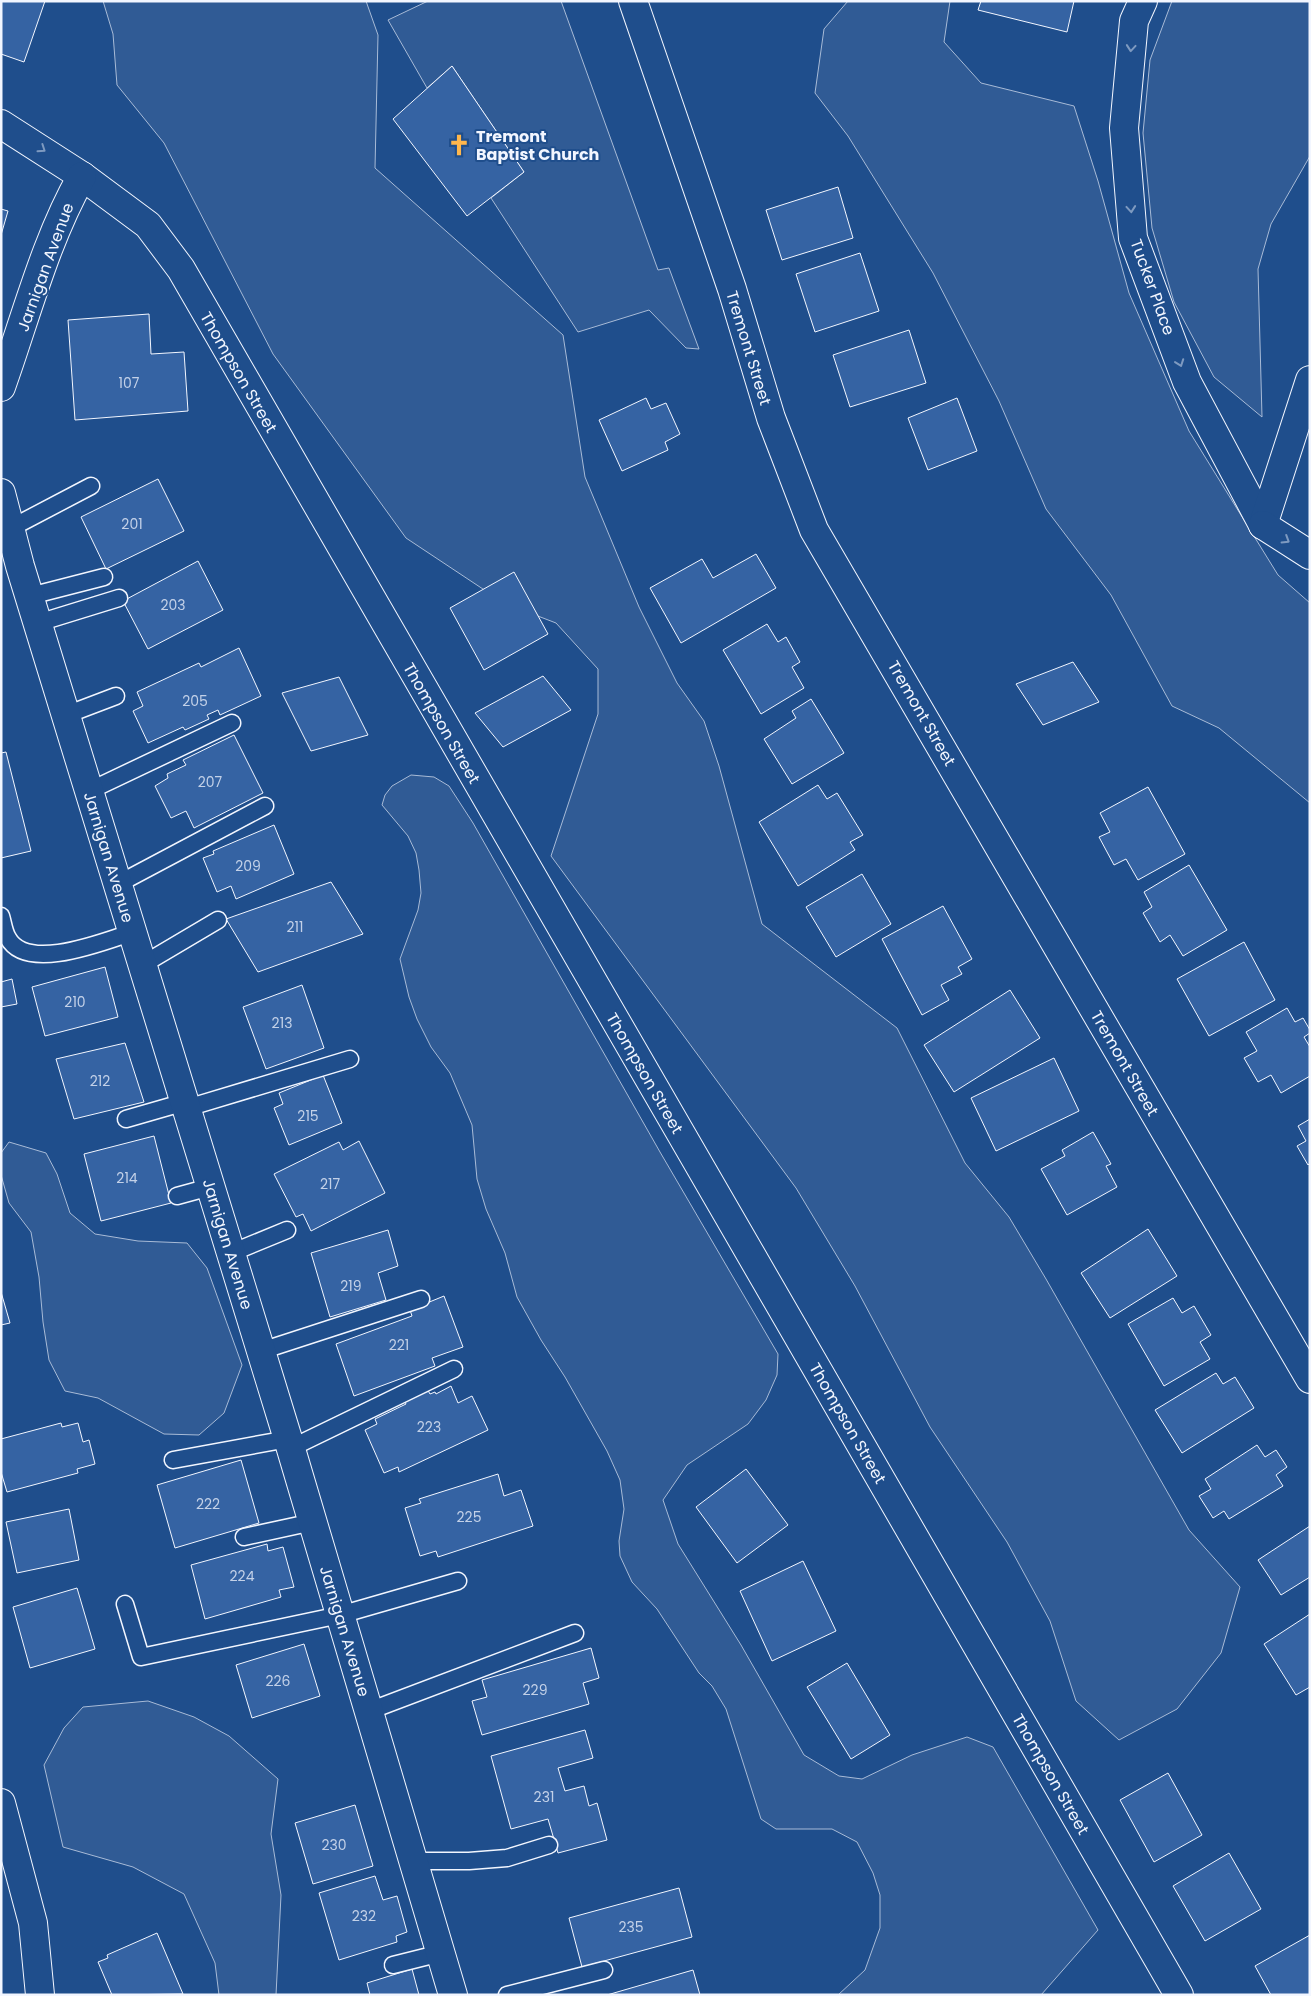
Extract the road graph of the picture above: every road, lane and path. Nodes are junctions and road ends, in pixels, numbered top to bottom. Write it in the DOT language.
graph roads {
  1 [pos="633,1"];
  2 [pos="1143,1"];
  3 [pos="1,124"];
  4 [pos="82,176"];
  5 [pos="1310,380"];
  6 [pos="1,387"];
  7 [pos="91,486"];
  8 [pos="1,493"];
  9 [pos="1263,525"];
  10 [pos="11,528"];
  11 [pos="1310,555"];
  12 [pos="11,568"];
  13 [pos="104,577"];
  14 [pos="30,596"];
  15 [pos="120,598"];
  16 [pos="38,623"];
  17 [pos="116,696"];
  18 [pos="66,715"];
  19 [pos="232,724"];
  20 [pos="89,791"];
  21 [pos="265,806"];
  22 [pos="118,884"];
  23 [pos="1,916"];
  24 [pos="218,920"];
  25 [pos="133,932"];
  26 [pos="142,965"];
  27 [pos="350,1059"];
  28 [pos="186,1105"];
  29 [pos="126,1119"];
  30 [pos="210,1187"];
  31 [pos="177,1196"];
  32 [pos="287,1230"];
  33 [pos="231,1253"];
  34 [pos="421,1299"];
  35 [pos="261,1351"];
  36 [pos="454,1370"];
  37 [pos="1310,1379"];
  38 [pos="289,1444"];
  39 [pos="173,1460"];
  40 [pos="313,1522"];
  41 [pos="244,1537"];
  42 [pos="458,1581"];
  43 [pos="125,1604"];
  44 [pos="340,1614"];
  45 [pos="575,1633"];
  46 [pos="369,1711"];
  47 [pos="1,1803"];
  48 [pos="549,1846"];
  49 [pos="413,1861"];
  50 [pos="441,1953"];
  51 [pos="393,1964"];
  52 [pos="604,1970"];
  53 [pos="40,1995"];
  54 [pos="453,1995"];
  55 [pos="507,1995"];
  56 [pos="1179,1995"];
  1 -- 37 [label="street, Tremont Street"];
  2 -- 9 [label="street, Tucker Place, one-way"];
  3 -- 4 [label="street, Thompson Street, one-way"];
  4 -- 6 [label="street, Jarnigan Avenue"];
  4 -- 56 [label="street, Thompson Street"];
  5 -- 9 [label="street"];
  7 -- 10 [label="lane"];
  8 -- 10 [label="street, Jarnigan Avenue"];
  9 -- 11 [label="street, one-way"];
  10 -- 12 [label="street, Jarnigan Avenue"];
  12 -- 14 [label="street, Jarnigan Avenue"];
  13 -- 14 [label="lane"];
  14 -- 16 [label="street, Jarnigan Avenue"];
  15 -- 16 [label="lane"];
  16 -- 18 [label="street, Jarnigan Avenue"];
  17 -- 18 [label="lane"];
  18 -- 20 [label="street, Jarnigan Avenue"];
  19 -- 20 [label="lane"];
  20 -- 22 [label="street, Jarnigan Avenue"];
  21 -- 22 [label="lane"];
  22 -- 25 [label="street, Jarnigan Avenue"];
  23 -- 25 [label="lane"];
  24 -- 26 [label="lane"];
  25 -- 26 [label="street, Jarnigan Avenue"];
  26 -- 28 [label="street, Jarnigan Avenue"];
  27 -- 28 [label="lane"];
  28 -- 29 [label="lane"];
  28 -- 30 [label="street, Jarnigan Avenue"];
  30 -- 31 [label="lane"];
  30 -- 33 [label="street, Jarnigan Avenue"];
  32 -- 33 [label="lane"];
  33 -- 35 [label="street, Jarnigan Avenue"];
  34 -- 35 [label="lane"];
  35 -- 38 [label="street, Jarnigan Avenue"];
  36 -- 38 [label="lane"];
  38 -- 39 [label="lane"];
  38 -- 40 [label="street, Jarnigan Avenue"];
  40 -- 41 [label="lane"];
  40 -- 44 [label="street, Jarnigan Avenue"];
  42 -- 44 [label="lane"];
  43 -- 44 [label="lane"];
  44 -- 46 [label="street, Jarnigan Avenue"];
  45 -- 46 [label="lane"];
  46 -- 49 [label="street, Jarnigan Avenue"];
  47 -- 53 [label="street"];
  48 -- 49 [label="lane"];
  49 -- 50 [label="street, Jarnigan Avenue"];
  50 -- 51 [label="lane"];
  50 -- 54 [label="street, Jarnigan Avenue"];
  52 -- 55 [label="lane"];
}
